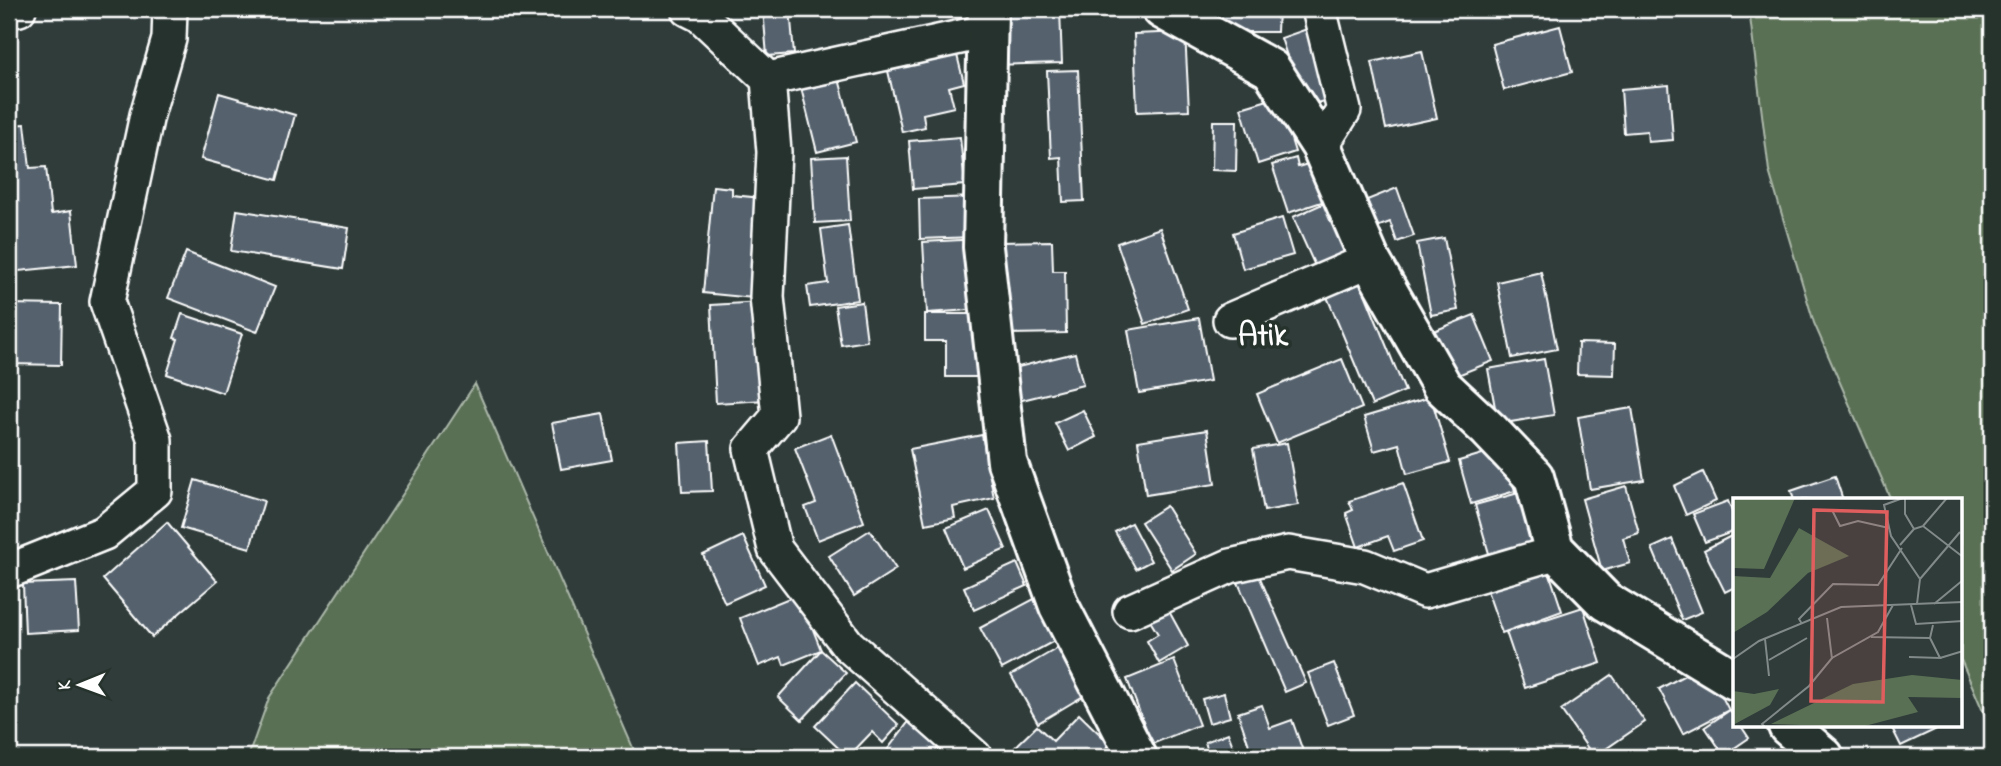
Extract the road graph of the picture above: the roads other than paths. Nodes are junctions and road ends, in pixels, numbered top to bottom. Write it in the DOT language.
graph roads {
  1 [pos="19,9"];
  2 [pos="170,9"];
  3 [pos="688,9"];
  4 [pos="1162,9"];
  5 [pos="1319,9"];
  6 [pos="9,11"];
  7 [pos="988,20"];
  8 [pos="768,79"];
  9 [pos="1321,146"];
  10 [pos="1370,260"];
  11 [pos="1230,320"];
  12 [pos="1558,552"];
  13 [pos="9,571"];
  14 [pos="1130,611"];
  15 [pos="1733,679"];
  16 [pos="1790,728"];
  17 [pos="975,757"];
  18 [pos="1137,757"];
  19 [pos="1824,757"];
  1 -- 6 [label="street"];
  2 -- 13 [label="street"];
  3 -- 8 [label="street"];
  4 -- 9 [label="street"];
  5 -- 9 [label="street"];
  7 -- 8 [label="street"];
  7 -- 18 [label="street"];
  8 -- 17 [label="street"];
  9 -- 10 [label="street"];
  10 -- 11 [label="street"];
  10 -- 12 [label="street"];
  12 -- 14 [label="street"];
  12 -- 15 [label="street"];
  16 -- 19 [label="street"];
}
